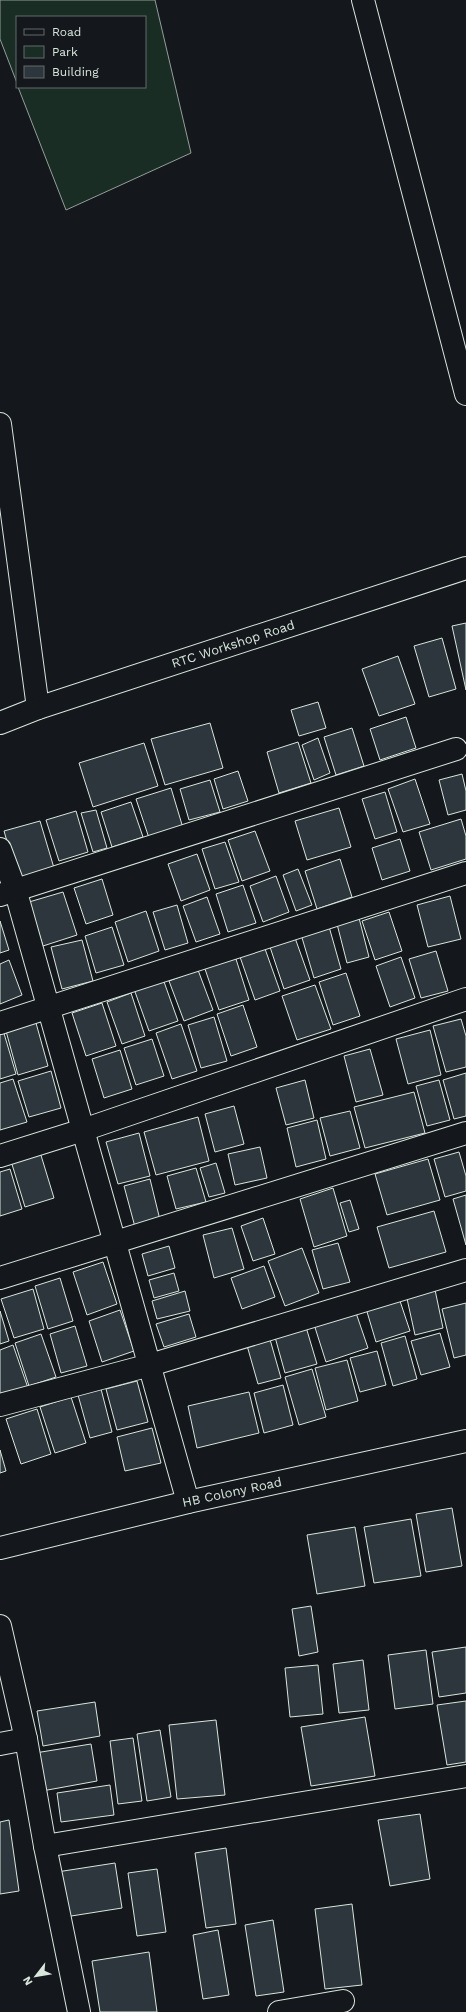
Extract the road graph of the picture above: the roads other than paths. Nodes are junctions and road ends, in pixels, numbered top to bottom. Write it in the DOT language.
graph roads {
  1 [pos="363,0"];
  2 [pos="466,394"];
  3 [pos="0,424"];
  4 [pos="7,523"];
  5 [pos="466,568"];
  6 [pos="38,708"];
  7 [pos="0,723"];
  8 [pos="456,750"];
  9 [pos="0,849"];
  10 [pos="466,873"];
  11 [pos="7,892"];
  12 [pos="466,999"];
  13 [pos="48,1008"];
  14 [pos="0,1023"];
  15 [pos="83,1130"];
  16 [pos="466,1133"];
  17 [pos="0,1156"];
  18 [pos="115,1243"];
  19 [pos="466,1270"];
  20 [pos="0,1278"];
  21 [pos="150,1365"];
  22 [pos="0,1405"];
  23 [pos="466,1442"];
  24 [pos="188,1502"];
  25 [pos="0,1548"];
  26 [pos="0,1626"];
  27 [pos="26,1739"];
  28 [pos="0,1744"];
  29 [pos="466,1776"];
  30 [pos="45,1846"];
  31 [pos="343,2001"];
  32 [pos="79,2012"];
  33 [pos="278,2012"];
  1 -- 2 [label="street"];
  3 -- 4 [label="street"];
  4 -- 6 [label="street"];
  5 -- 6 [label="street, RTC Workshop Road"];
  6 -- 7 [label="street, RTC Workshop Road"];
  8 -- 11 [label="street"];
  9 -- 11 [label="street"];
  10 -- 13 [label="street"];
  11 -- 13 [label="street"];
  12 -- 15 [label="street"];
  13 -- 14 [label="street"];
  13 -- 15 [label="street"];
  15 -- 17 [label="street"];
  15 -- 18 [label="street"];
  16 -- 18 [label="street"];
  18 -- 20 [label="street"];
  18 -- 21 [label="street"];
  19 -- 21 [label="street"];
  21 -- 22 [label="street"];
  21 -- 24 [label="street"];
  23 -- 24 [label="street, HB Colony Road"];
  24 -- 25 [label="street, HB Colony Road"];
  26 -- 27 [label="street"];
  27 -- 28 [label="street"];
  27 -- 30 [label="street"];
  29 -- 30 [label="street"];
  30 -- 32 [label="street"];
  31 -- 33 [label="street"];
}
